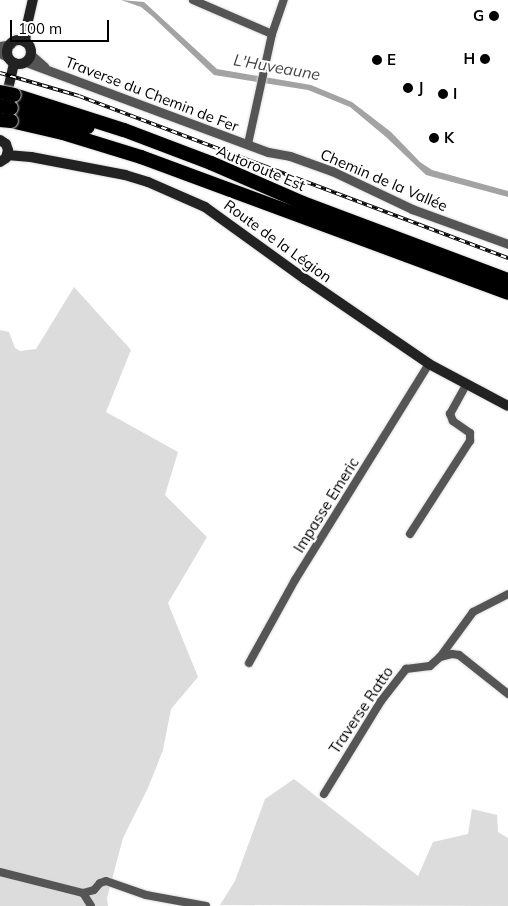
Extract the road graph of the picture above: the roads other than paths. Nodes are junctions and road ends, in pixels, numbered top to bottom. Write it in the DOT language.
graph roads {
  1 [pos="28,0"];
  2 [pos="33,0"];
  3 [pos="193,0"];
  4 [pos="284,0"];
  5 [pos="27,13"];
  6 [pos="272,34"];
  7 [pos="18,42"];
  8 [pos="0,46"];
  9 [pos="8,58"];
  10 [pos="28,59"];
  11 [pos="5,108"];
  12 [pos="0,140"];
  13 [pos="248,144"];
  14 [pos="4,159"];
  15 [pos="508,244"];
  16 [pos="508,280"];
  17 [pos="508,293"];
  18 [pos="429,364"];
  19 [pos="466,385"];
  20 [pos="508,406"];
  21 [pos="410,534"];
  22 [pos="508,594"];
  23 [pos="440,657"];
  24 [pos="249,663"];
  25 [pos="508,694"];
  26 [pos="324,794"];
  27 [pos="0,872"];
  28 [pos="83,892"];
  29 [pos="91,906"];
  30 [pos="206,906"];
  1 -- 5 [label="main road"];
  2 -- 5 [label="main road"];
  3 -- 6 [label="street"];
  4 -- 6 [label="street"];
  5 -- 7 [label="main road"];
  6 -- 13 [label="street"];
  7 -- 8 [label="street"];
  7 -- 9 [label="main road"];
  7 -- 10 [label="main road"];
  9 -- 10 [label="main road"];
  9 -- 11 [label="main road"];
  10 -- 13 [label="street, Traverse du Chemin de Fer"];
  11 -- 16 [label="highway, Autoroute Est"];
  11 -- 17 [label="highway, Autoroute Est"];
  12 -- 14 [label="main road"];
  13 -- 15 [label="street, Chemin de la Vallée"];
  14 -- 18 [label="main road, Route de la Légion"];
  18 -- 19 [label="main road, Route de la Légion"];
  18 -- 24 [label="street, Impasse Emeric"];
  19 -- 20 [label="main road, Route de la Légion"];
  19 -- 21 [label="street"];
  22 -- 23 [label="street"];
  23 -- 25 [label="street, Traverse Ratto"];
  23 -- 26 [label="street, Traverse Ratto"];
  27 -- 28 [label="street"];
  28 -- 29 [label="street"];
  28 -- 30 [label="street"];
}
